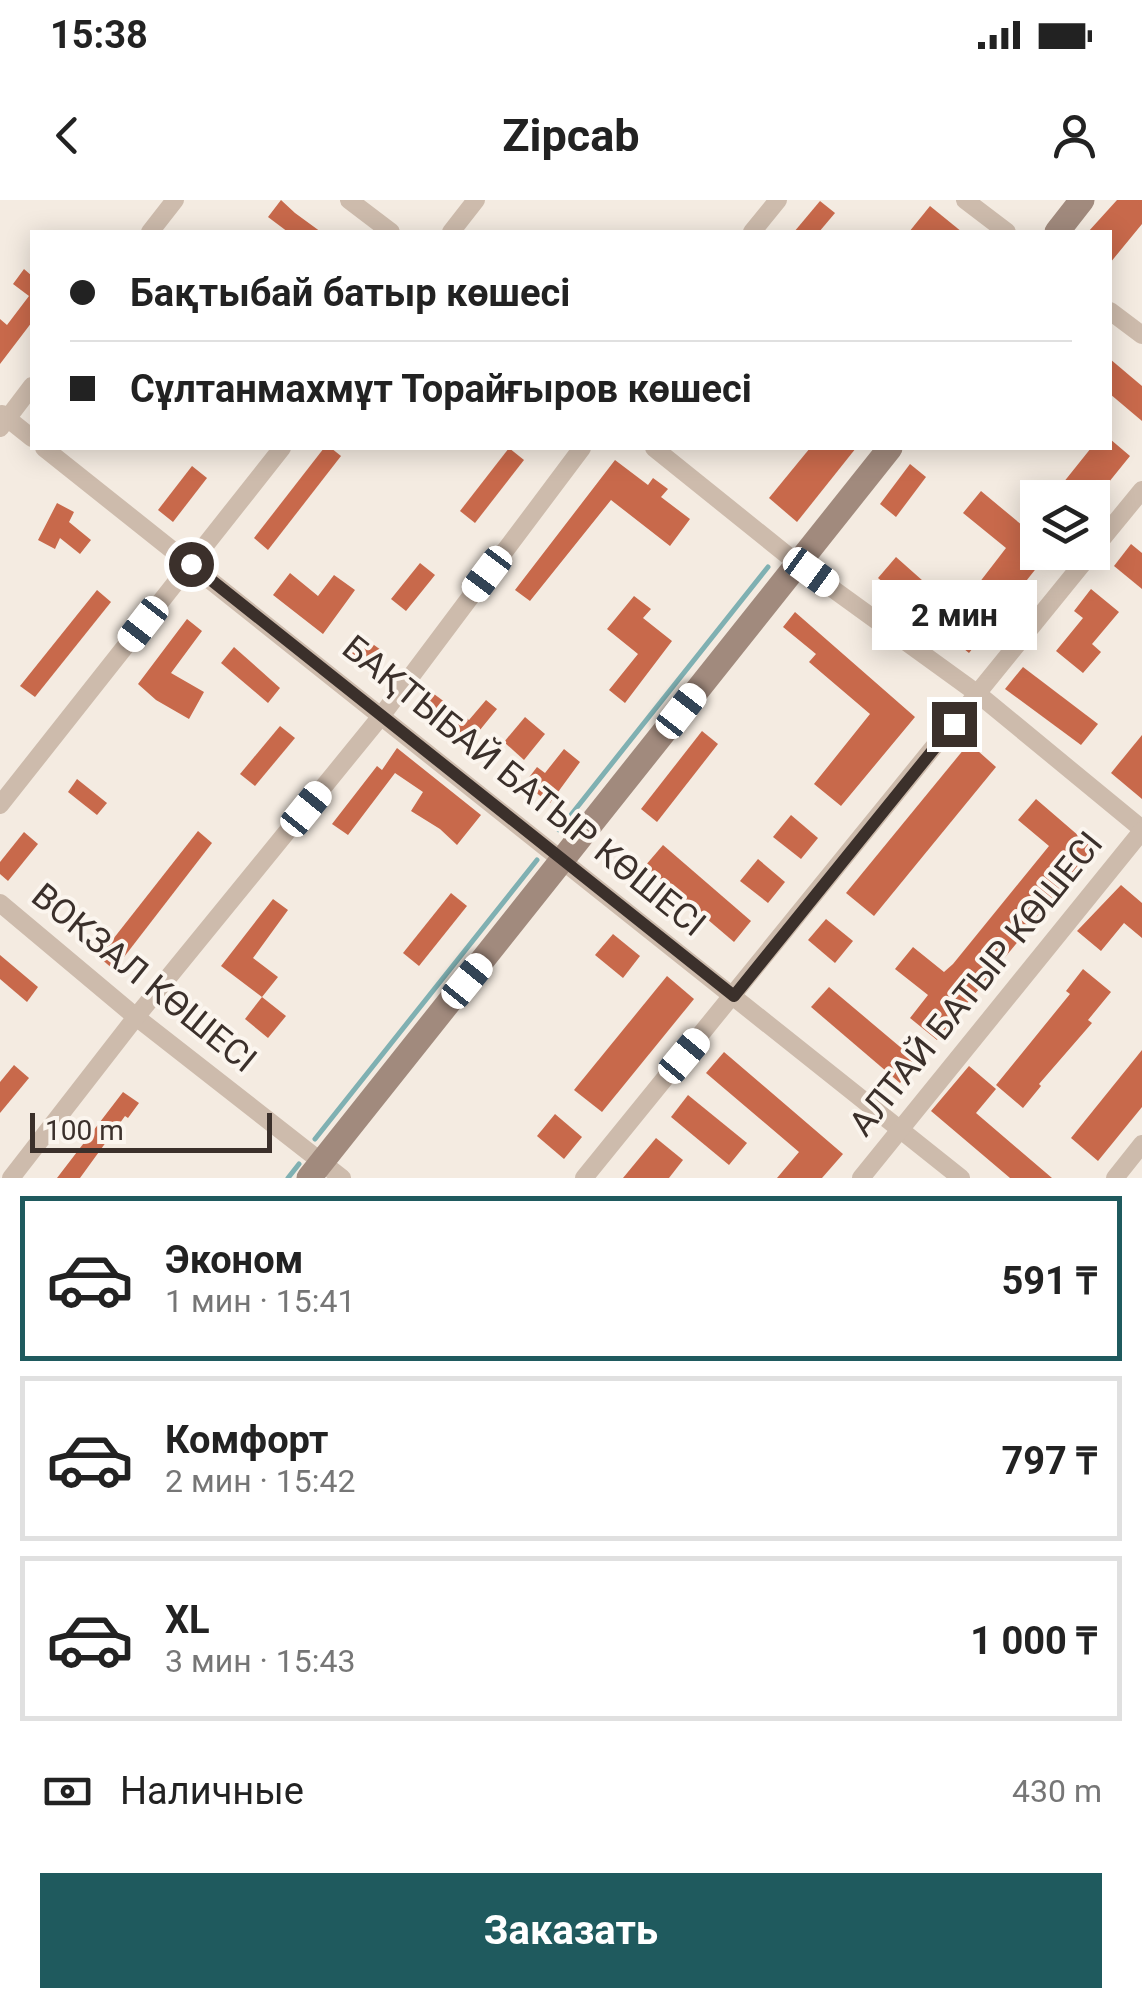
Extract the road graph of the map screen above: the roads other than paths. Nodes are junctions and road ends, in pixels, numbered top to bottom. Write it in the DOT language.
graph roads {
  1 [pos="175,200"];
  2 [pos="349,200"];
  3 [pos="476,200"];
  4 [pos="778,200"];
  5 [pos="965,200"];
  6 [pos="1082,200"];
  7 [pos="152,230"];
  8 [pos="388,230"];
  9 [pos="453,230"];
  10 [pos="754,230"];
  11 [pos="1004,230"];
  12 [pos="1059,230"];
  13 [pos="1112,312"];
  14 [pos="1142,335"];
  15 [pos="30,388"];
  16 [pos="2,420"];
  17 [pos="30,437"];
  18 [pos="47,450"];
  19 [pos="280,450"];
  20 [pos="581,450"];
  21 [pos="657,450"];
  22 [pos="888,450"];
  23 [pos="1142,490"];
  24 [pos="1110,530"];
  25 [pos="797,562"];
  26 [pos="191,564"];
  27 [pos="1078,570"];
  28 [pos="978,694"];
  29 [pos="382,715"];
  30 [pos="0,806"];
  31 [pos="1142,830"];
  32 [pos="564,860"];
  33 [pos="0,902"];
  34 [pos="734,996"];
  35 [pos="136,1017"];
  36 [pos="902,1128"];
  37 [pos="1142,1144"];
  38 [pos="324,1173"];
  39 [pos="11,1178"];
  40 [pos="584,1178"];
  41 [pos="861,1178"];
  42 [pos="961,1178"];
  43 [pos="1115,1178"];
  1 -- 7 [label="street"];
  2 -- 8 [label="street"];
  3 -- 9 [label="street"];
  4 -- 10 [label="street"];
  5 -- 11 [label="street"];
  6 -- 12 [label="main road"];
  13 -- 14 [label="street"];
  15 -- 16 [label="street"];
  16 -- 17 [label="street"];
  18 -- 26 [label="street, БАҚТЫБАЙ БАТЫР КӨШЕСІ"];
  19 -- 26 [label="street"];
  20 -- 29 [label="street"];
  21 -- 25 [label="street"];
  22 -- 25 [label="main road"];
  23 -- 24 [label="street"];
  25 -- 28 [label="street"];
  25 -- 32 [label="main road"];
  26 -- 29 [label="street, БАҚТЫБАЙ БАТЫР КӨШЕСІ"];
  26 -- 30 [label="street"];
  27 -- 28 [label="street"];
  28 -- 31 [label="street"];
  28 -- 34 [label="street"];
  29 -- 32 [label="street, БАҚТЫБАЙ БАТЫР КӨШЕСІ"];
  29 -- 35 [label="street"];
  31 -- 36 [label="street, АЛТАЙ БАТЫР КӨШЕСІ"];
  32 -- 34 [label="street, БАҚТЫБАЙ БАТЫР КӨШЕСІ"];
  32 -- 38 [label="main road"];
  33 -- 35 [label="street, ВОКЗАЛ КӨШЕСІ"];
  34 -- 36 [label="street, БАҚТЫБАЙ БАТЫР КӨШЕСІ"];
  34 -- 40 [label="street"];
  35 -- 38 [label="street, ВОКЗАЛ КӨШЕСІ"];
  35 -- 39 [label="street"];
  36 -- 41 [label="street, АЛТАЙ БАТЫР КӨШЕСІ"];
  36 -- 42 [label="street, БАҚТЫБАЙ БАТЫР КӨШЕСІ"];
  37 -- 43 [label="street"];
}
